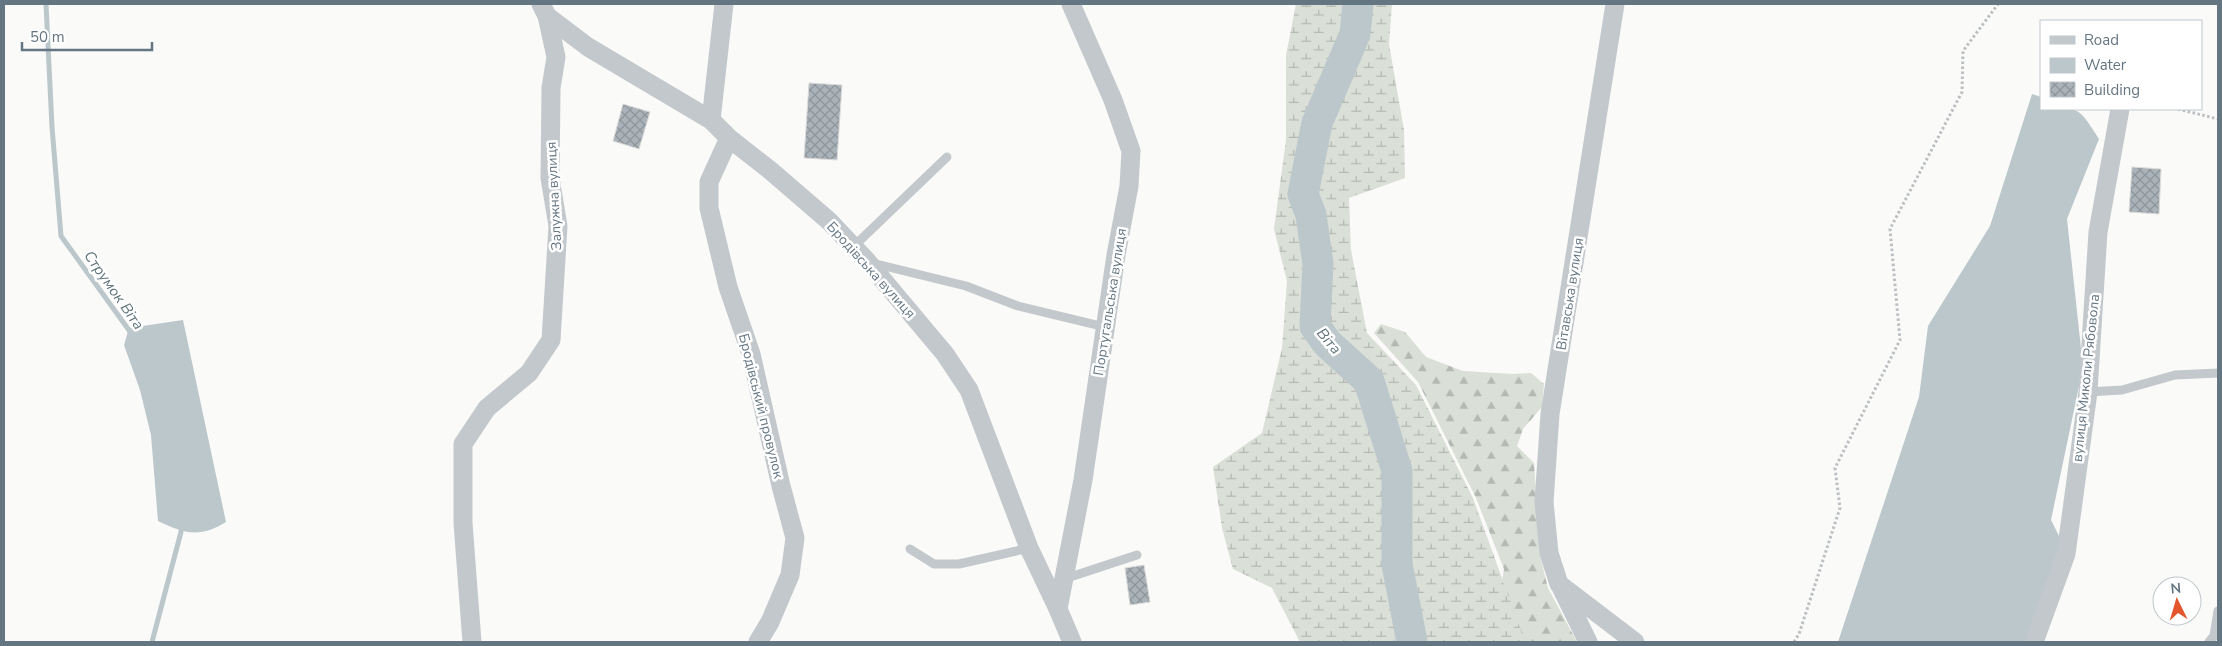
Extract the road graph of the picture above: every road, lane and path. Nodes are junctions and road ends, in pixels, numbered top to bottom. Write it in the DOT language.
graph roads {
  1 [pos="724,4"];
  2 [pos="1071,4"];
  3 [pos="1615,4"];
  4 [pos="1998,4"];
  5 [pos="544,10"];
  6 [pos="2120,110"];
  7 [pos="2182,110"];
  8 [pos="2218,119"];
  9 [pos="711,120"];
  10 [pos="729,138"];
  11 [pos="946,157"];
  12 [pos="852,248"];
  13 [pos="867,261"];
  14 [pos="1105,327"];
  15 [pos="2218,373"];
  16 [pos="2088,392"];
  17 [pos="1029,548"];
  18 [pos="910,549"];
  19 [pos="1137,555"];
  20 [pos="1063,579"];
  21 [pos="1559,584"];
  22 [pos="1058,609"];
  23 [pos="2218,611"];
  24 [pos="472,642"];
  25 [pos="758,642"];
  26 [pos="1072,642"];
  27 [pos="1588,642"];
  28 [pos="1635,642"];
  29 [pos="1794,642"];
  30 [pos="2034,642"];
  31 [pos="2209,642"];
  1 -- 9 [label="street"];
  2 -- 14 [label="street, Португальська вулиця"];
  3 -- 21 [label="street, Вітавська вулиця"];
  4 -- 29 [label="path"];
  5 -- 9 [label="street, Бродівська вулиця"];
  5 -- 24 [label="street, Залужна вулиця"];
  6 -- 16 [label="street, вулиця Миколи Рябовола"];
  7 -- 8 [label="path"];
  9 -- 10 [label="street, Бродівська вулиця"];
  10 -- 12 [label="street, Бродівська вулиця"];
  10 -- 25 [label="street, Бродівський провулок"];
  11 -- 12 [label="lane"];
  12 -- 13 [label="street, Бродівська вулиця"];
  13 -- 14 [label="lane"];
  13 -- 17 [label="street, Бродівська вулиця"];
  14 -- 20 [label="street, Португальська вулиця"];
  15 -- 16 [label="lane"];
  16 -- 30 [label="street, вулиця Миколи Рябовола"];
  17 -- 18 [label="lane"];
  17 -- 22 [label="street, Бродівська вулиця"];
  19 -- 20 [label="lane"];
  20 -- 22 [label="street, Португальська вулиця"];
  21 -- 27 [label="street, Вітавська вулиця"];
  21 -- 28 [label="street"];
  22 -- 26 [label="street, Бродівська вулиця"];
  23 -- 31 [label="lane"];
}
